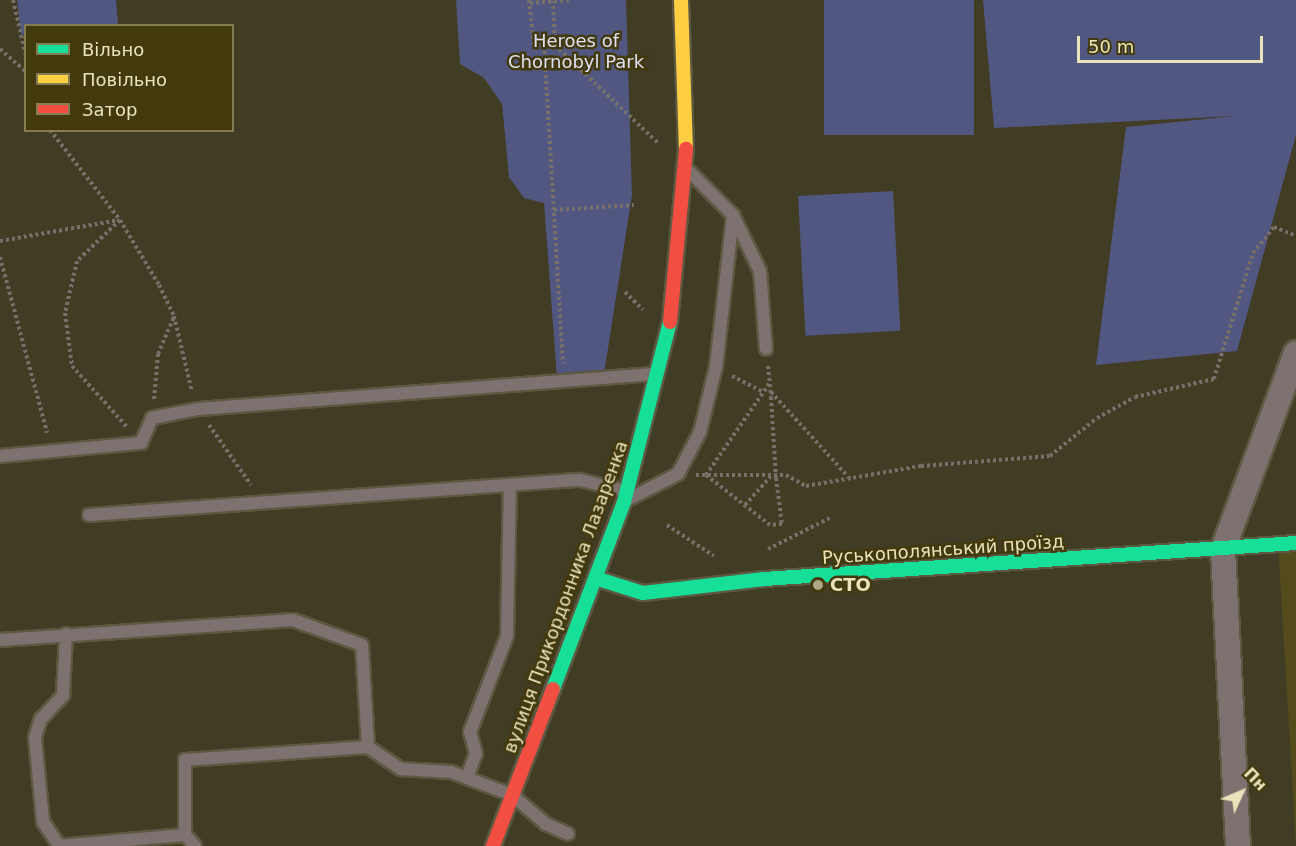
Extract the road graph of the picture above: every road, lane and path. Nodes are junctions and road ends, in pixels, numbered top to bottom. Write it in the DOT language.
graph roads {
  1 [pos="13,0"];
  2 [pos="571,0"];
  3 [pos="681,0"];
  4 [pos="553,1"];
  5 [pos="530,2"];
  6 [pos="544,45"];
  7 [pos="555,45"];
  8 [pos="24,47"];
  9 [pos="0,49"];
  10 [pos="24,70"];
  11 [pos="52,132"];
  12 [pos="687,169"];
  13 [pos="634,205"];
  14 [pos="554,210"];
  15 [pos="733,215"];
  16 [pos="120,220"];
  17 [pos="1296,236"];
  18 [pos="0,242"];
  19 [pos="0,257"];
  20 [pos="174,316"];
  21 [pos="766,349"];
  22 [pos="1296,353"];
  23 [pos="660,374"];
  24 [pos="564,380"];
  25 [pos="769,384"];
  26 [pos="771,392"];
  27 [pos="198,410"];
  28 [pos="152,418"];
  29 [pos="141,443"];
  30 [pos="51,449"];
  31 [pos="0,456"];
  32 [pos="678,474"];
  33 [pos="706,475"];
  34 [pos="770,477"];
  35 [pos="776,478"];
  36 [pos="851,480"];
  37 [pos="510,485"];
  38 [pos="626,497"];
  39 [pos="263,502"];
  40 [pos="745,505"];
  41 [pos="89,514"];
  42 [pos="1296,543"];
  43 [pos="1223,549"];
  44 [pos="595,578"];
  45 [pos="66,634"];
  46 [pos="0,640"];
  47 [pos="368,747"];
  48 [pos="467,777"];
  49 [pos="512,795"];
  50 [pos="568,834"];
  51 [pos="185,835"];
  52 [pos="58,845"];
  53 [pos="195,846"];
  54 [pos="493,846"];
  55 [pos="1238,846"];
  1 -- 8 [label="path"];
  2 -- 4 [label="path"];
  3 -- 12 [label="street, вулиця Прикордонника Лазаренка"];
  4 -- 5 [label="path"];
  4 -- 7 [label="path"];
  5 -- 6 [label="path"];
  6 -- 7 [label="path"];
  6 -- 14 [label="path"];
  7 -- 12 [label="path"];
  9 -- 10 [label="path"];
  11 -- 16 [label="path"];
  12 -- 15 [label="lane"];
  12 -- 23 [label="street, вулиця Прикордонника Лазаренка"];
  13 -- 14 [label="path"];
  14 -- 24 [label="path"];
  15 -- 21 [label="lane"];
  15 -- 32 [label="lane"];
  16 -- 18 [label="path"];
  16 -- 20 [label="path"];
  16 -- 29 [label="path"];
  17 -- 36 [label="path"];
  19 -- 30 [label="path"];
  20 -- 27 [label="path"];
  20 -- 28 [label="path"];
  21 -- 25 [label="path"];
  22 -- 43 [label="street"];
  23 -- 24 [label="lane"];
  23 -- 38 [label="street, вулиця Прикордонника Лазаренка"];
  24 -- 27 [label="lane"];
  25 -- 26 [label="path"];
  25 -- 33 [label="path"];
  26 -- 35 [label="path"];
  26 -- 36 [label="path"];
  27 -- 28 [label="lane"];
  27 -- 39 [label="path"];
  28 -- 29 [label="lane"];
  29 -- 30 [label="lane"];
  30 -- 31 [label="lane"];
  32 -- 33 [label="path"];
  32 -- 38 [label="lane"];
  33 -- 34 [label="path"];
  33 -- 40 [label="path"];
  34 -- 35 [label="path"];
  34 -- 40 [label="path"];
  35 -- 36 [label="path"];
  35 -- 40 [label="path"];
  37 -- 38 [label="lane"];
  37 -- 39 [label="lane"];
  37 -- 48 [label="lane"];
  38 -- 44 [label="street, вулиця Прикордонника Лазаренка"];
  39 -- 41 [label="lane"];
  42 -- 43 [label="street, Руськополянський проїзд"];
  43 -- 44 [label="street, Руськополянський проїзд"];
  43 -- 55 [label="street"];
  44 -- 49 [label="street, вулиця Прикордонника Лазаренка"];
  45 -- 46 [label="lane"];
  45 -- 47 [label="lane"];
  45 -- 52 [label="lane"];
  47 -- 48 [label="lane"];
  47 -- 51 [label="lane"];
  48 -- 49 [label="lane"];
  49 -- 50 [label="lane"];
  49 -- 54 [label="street, вулиця Прикордонника Лазаренка"];
  51 -- 52 [label="lane"];
  51 -- 53 [label="lane"];
}
